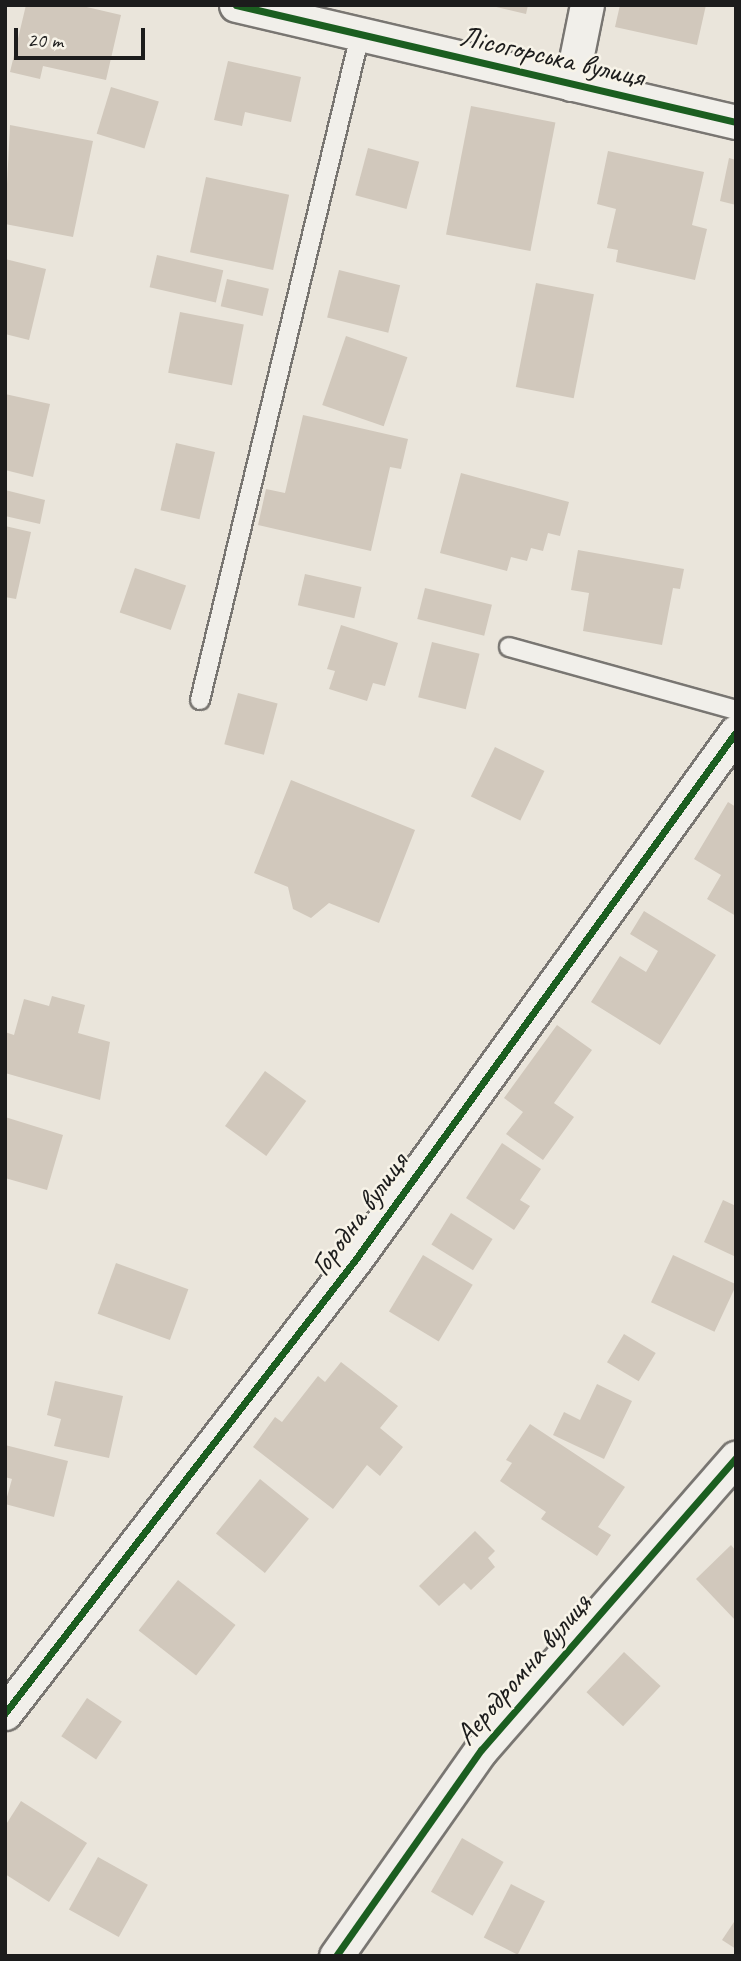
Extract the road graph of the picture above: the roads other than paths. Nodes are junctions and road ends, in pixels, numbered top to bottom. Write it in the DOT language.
graph roads {
  1 [pos="236,5"];
  2 [pos="587,5"];
  3 [pos="360,35"];
  4 [pos="571,84"];
  5 [pos="736,122"];
  6 [pos="509,647"];
  7 [pos="200,700"];
  8 [pos="736,710"];
  9 [pos="736,732"];
  10 [pos="736,1458"];
  11 [pos="5,1713"];
  12 [pos="335,1956"];
  1 -- 3 [label="street, Лісогорська вулиця"];
  2 -- 4 [label="street"];
  3 -- 4 [label="street, Лісогорська вулиця"];
  3 -- 7 [label="lane"];
  4 -- 5 [label="street, Лісогорська вулиця"];
  6 -- 8 [label="lane"];
  9 -- 11 [label="street, Городна вулиця"];
  10 -- 12 [label="street, Аеродромна вулиця"];
}
